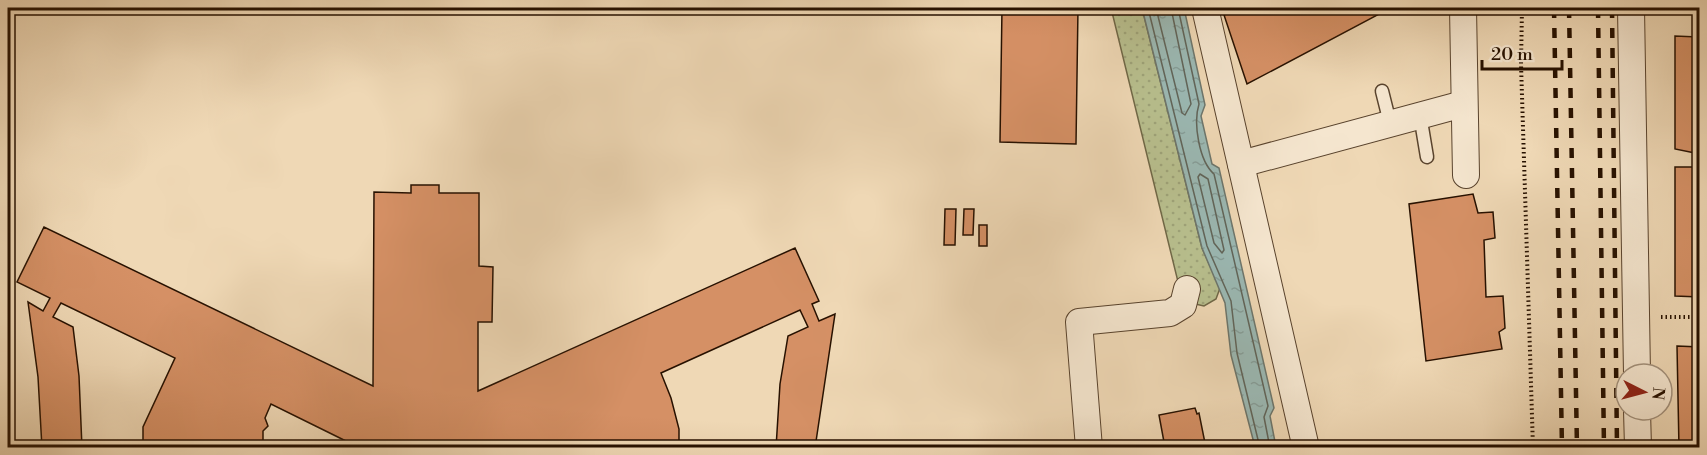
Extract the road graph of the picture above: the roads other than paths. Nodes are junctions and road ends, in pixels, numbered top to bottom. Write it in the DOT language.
graph roads {
  1 [pos="1205,8"];
  2 [pos="1463,8"];
  3 [pos="1631,8"];
  4 [pos="1382,92"];
  5 [pos="1463,104"];
  6 [pos="1420,115"];
  7 [pos="1390,123"];
  8 [pos="1427,157"];
  9 [pos="1241,164"];
  10 [pos="1466,175"];
  11 [pos="1187,289"];
  12 [pos="1637,362"];
  13 [pos="1637,422"];
  14 [pos="1089,447"];
  15 [pos="1306,447"];
  16 [pos="1410,447"];
  17 [pos="1435,447"];
  18 [pos="1638,447"];
  1 -- 9 [label="street"];
  2 -- 5 [label="street"];
  3 -- 12 [label="street"];
  4 -- 7 [label="lane"];
  5 -- 6 [label="street"];
  5 -- 10 [label="street"];
  6 -- 7 [label="street"];
  6 -- 8 [label="lane"];
  7 -- 9 [label="street"];
  9 -- 15 [label="street"];
  11 -- 14 [label="street"];
  13 -- 18 [label="street"];
  16 -- 17 [label="lane"];
}
